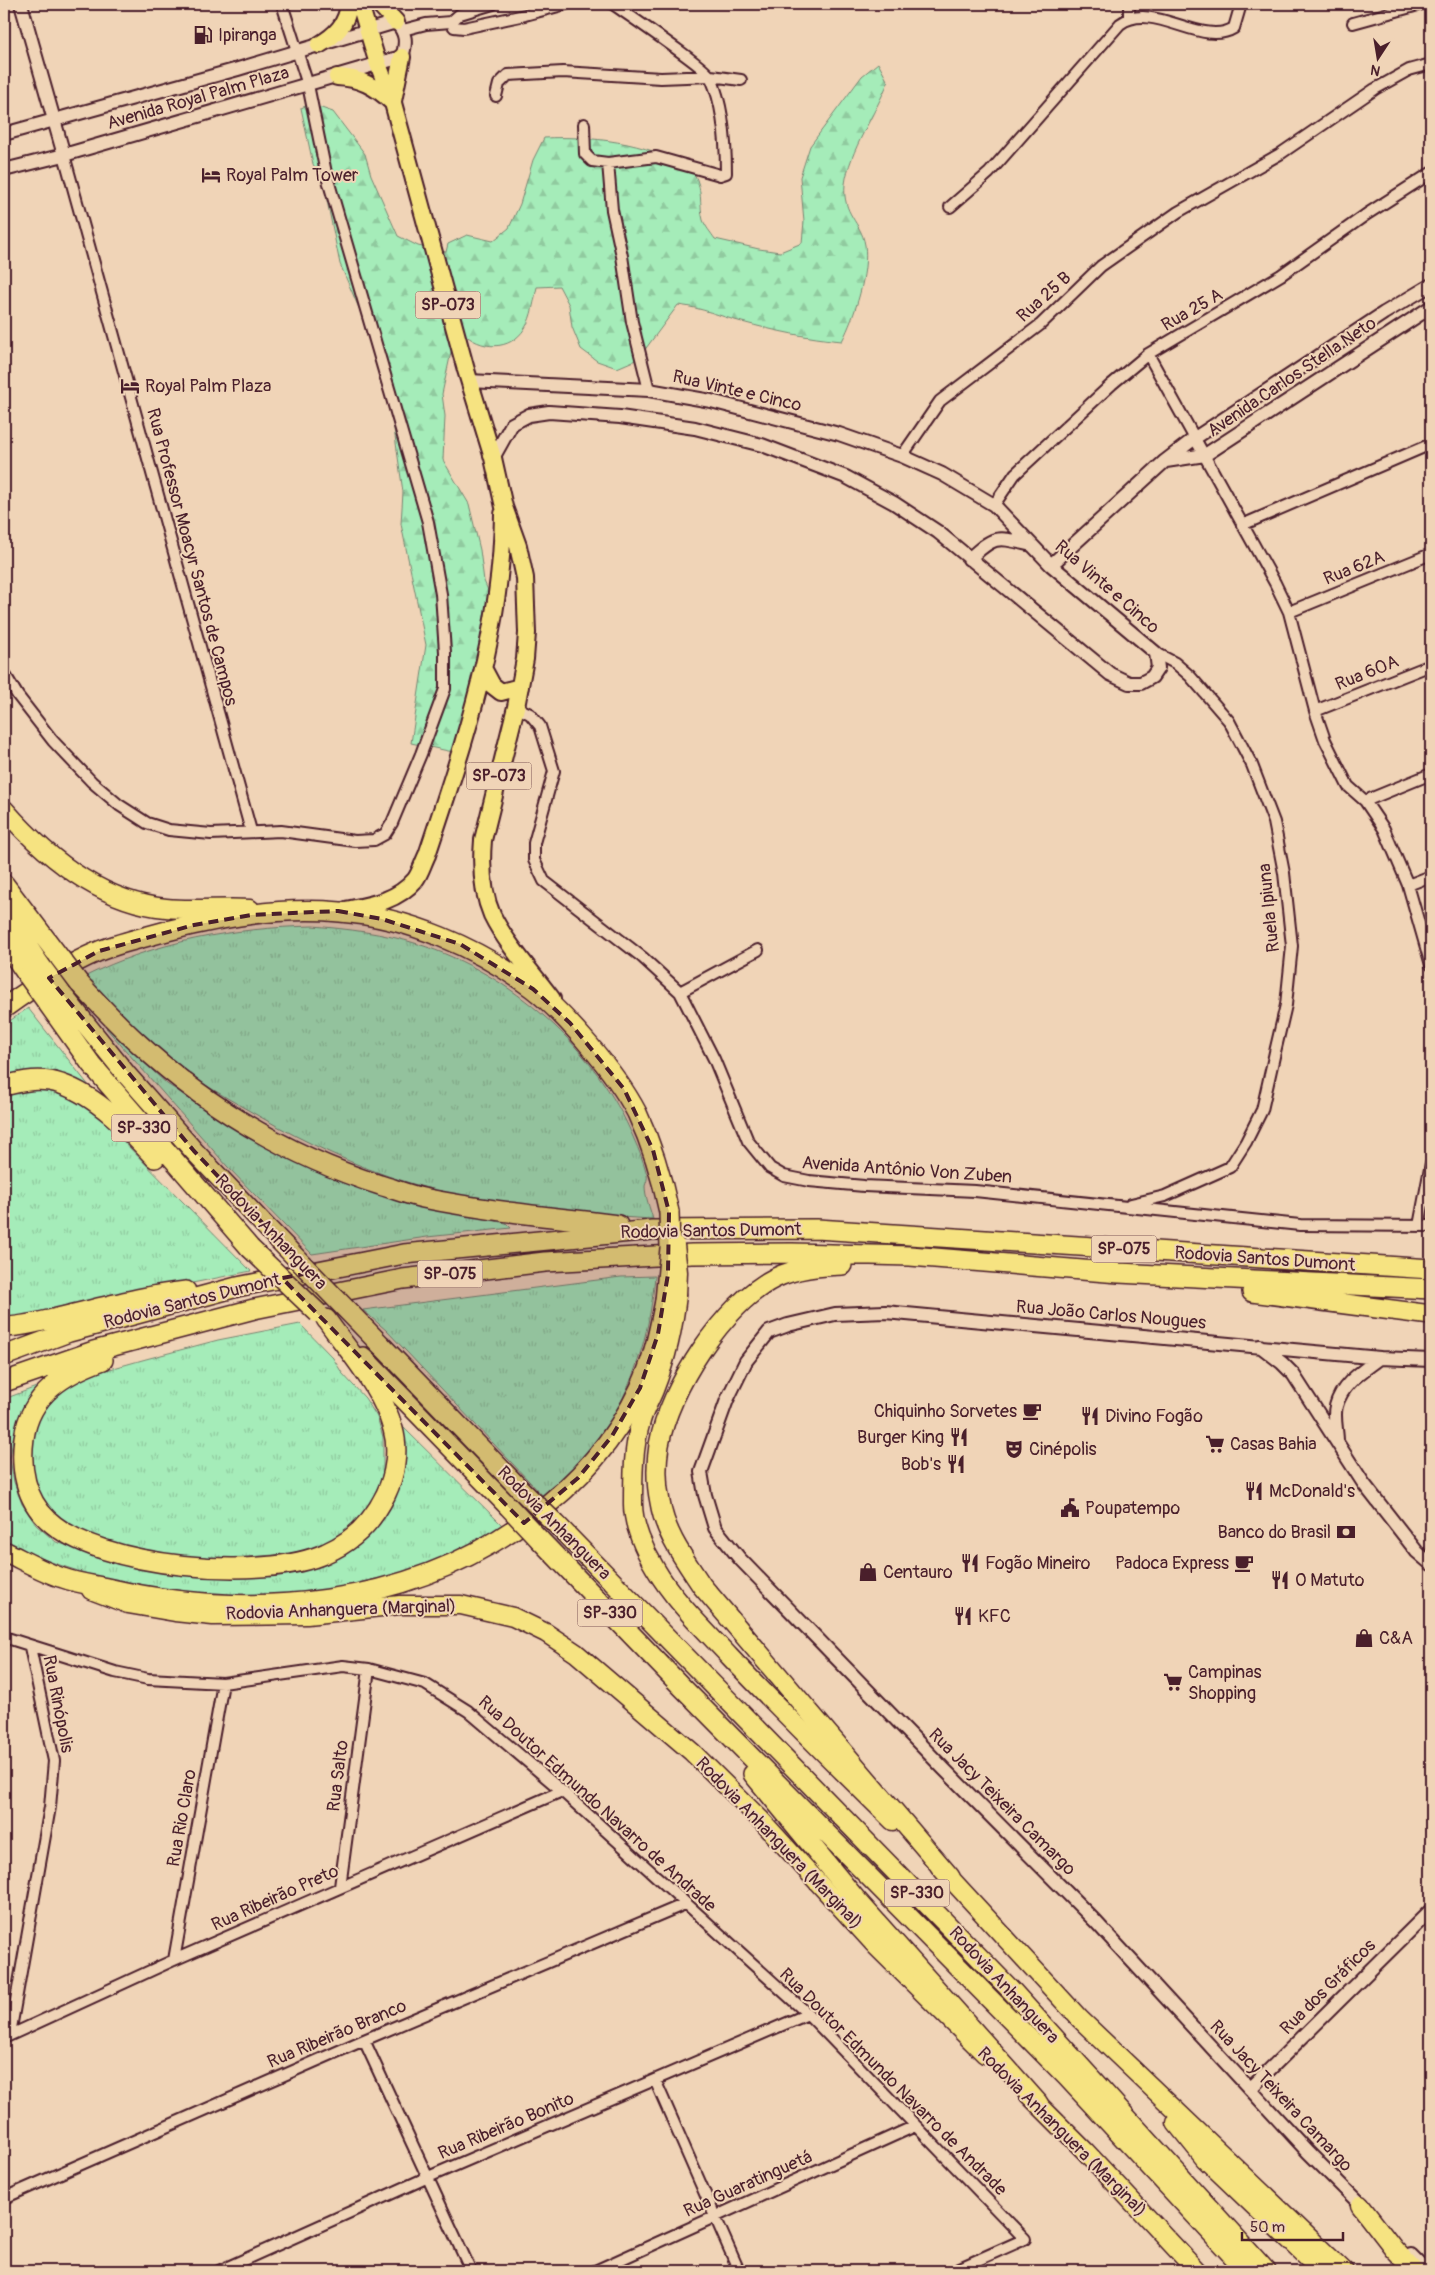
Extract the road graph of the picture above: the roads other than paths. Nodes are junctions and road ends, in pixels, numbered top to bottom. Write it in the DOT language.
graph roads {
  1 [pos="21,4"];
  2 [pos="282,4"];
  3 [pos="349,4"];
  4 [pos="360,4"];
  5 [pos="379,4"];
  6 [pos="494,4"];
  7 [pos="566,4"];
  8 [pos="613,4"];
  9 [pos="1129,4"];
  10 [pos="1241,4"];
  11 [pos="1422,4"];
  12 [pos="1129,18"];
  13 [pos="451,22"];
  14 [pos="1353,23"];
  15 [pos="399,26"];
  16 [pos="368,30"];
  17 [pos="319,45"];
  18 [pos="299,52"];
  19 [pos="402,57"];
  20 [pos="378,64"];
  21 [pos="1431,64"];
  22 [pos="337,76"];
  23 [pos="711,76"];
  24 [pos="741,80"];
  25 [pos="308,85"];
  26 [pos="496,96"];
  27 [pos="393,103"];
  28 [pos="54,120"];
  29 [pos="584,124"];
  30 [pos="4,134"];
  31 [pos="64,156"];
  32 [pos="608,162"];
  33 [pos="4,170"];
  34 [pos="1431,173"];
  35 [pos="950,207"];
  36 [pos="1431,285"];
  37 [pos="1431,307"];
  38 [pos="1148,354"];
  39 [pos="469,380"];
  40 [pos="649,390"];
  41 [pos="1195,438"];
  42 [pos="1431,444"];
  43 [pos="902,456"];
  44 [pos="1206,456"];
  45 [pos="493,458"];
  46 [pos="1165,461"];
  47 [pos="994,505"];
  48 [pos="504,507"];
  49 [pos="1242,525"];
  50 [pos="1032,545"];
  51 [pos="1431,554"];
  52 [pos="969,560"];
  53 [pos="1051,565"];
  54 [pos="1289,612"];
  55 [pos="1156,653"];
  56 [pos="1431,665"];
  57 [pos="484,670"];
  58 [pos="4,673"];
  59 [pos="520,687"];
  60 [pos="516,707"];
  61 [pos="1315,712"];
  62 [pos="1431,774"];
  63 [pos="1365,801"];
  64 [pos="4,809"];
  65 [pos="251,831"];
  66 [pos="1431,876"];
  67 [pos="4,884"];
  68 [pos="1408,885"];
  69 [pos="4,911"];
  70 [pos="283,912"];
  71 [pos="338,912"];
  72 [pos="4,941"];
  73 [pos="758,950"];
  74 [pos="1431,965"];
  75 [pos="34,970"];
  76 [pos="680,992"];
  77 [pos="53,997"];
  78 [pos="4,1008"];
  79 [pos="570,1023"];
  80 [pos="4,1086"];
  81 [pos="1431,1163"];
  82 [pos="1123,1206"];
  83 [pos="1419,1226"];
  84 [pos="1431,1226"];
  85 [pos="652,1230"];
  86 [pos="245,1244"];
  87 [pos="910,1256"];
  88 [pos="1431,1269"];
  89 [pos="1120,1274"];
  90 [pos="237,1287"];
  91 [pos="1431,1289"];
  92 [pos="671,1298"];
  93 [pos="1431,1315"];
  94 [pos="322,1316"];
  95 [pos="220,1318"];
  96 [pos="788,1325"];
  97 [pos="4,1327"];
  98 [pos="1260,1346"];
  99 [pos="4,1356"];
  100 [pos="1380,1358"];
  101 [pos="1431,1360"];
  102 [pos="4,1382"];
  103 [pos="1338,1444"];
  104 [pos="4,1551"];
  105 [pos="1431,1564"];
  106 [pos="63,1578"];
  107 [pos="4,1637"];
  108 [pos="30,1647"];
  109 [pos="368,1669"];
  110 [pos="223,1683"];
  111 [pos="681,1686"];
  112 [pos="562,1791"];
  113 [pos="950,1877"];
  114 [pos="340,1887"];
  115 [pos="685,1904"];
  116 [pos="1431,1910"];
  117 [pos="174,1960"];
  118 [pos="808,2014"];
  119 [pos="7,2036"];
  120 [pos="364,2040"];
  121 [pos="1126,2063"];
  122 [pos="655,2080"];
  123 [pos="1250,2089"];
  124 [pos="1038,2103"];
  125 [pos="915,2126"];
  126 [pos="426,2178"];
  127 [pos="4,2198"];
  128 [pos="1360,2205"];
  129 [pos="714,2217"];
  130 [pos="1250,2264"];
  131 [pos="219,2271"];
  132 [pos="471,2271"];
  133 [pos="594,2271"];
  134 [pos="738,2271"];
  135 [pos="953,2271"];
  136 [pos="1197,2271"];
  137 [pos="1267,2271"];
  138 [pos="1322,2271"];
  139 [pos="1344,2271"];
  140 [pos="1415,2271"];
  141 [pos="1427,2271"];
  1 -- 28 [label="street, Rua Professor Moacyr Santos de Campos"];
  2 -- 18 [label="street"];
  3 -- 17 [label="main road"];
  4 -- 16 [label="main road, SP-073"];
  5 -- 15 [label="main road"];
  6 -- 13 [label="street"];
  7 -- 13 [label="street"];
  8 -- 23 [label="street"];
  9 -- 12 [label="street"];
  10 -- 12 [label="street"];
  11 -- 14 [label="street"];
  12 -- 35 [label="street"];
  13 -- 15 [label="street"];
  15 -- 16 [label="street, Avenida Royal Palm Plaza"];
  15 -- 19 [label="street"];
  16 -- 17 [label="street, Avenida Royal Palm Plaza"];
  16 -- 20 [label="main road, SP-073"];
  17 -- 18 [label="street, Avenida Royal Palm Plaza"];
  18 -- 25 [label="street"];
  18 -- 28 [label="street, Avenida Royal Palm Plaza"];
  19 -- 20 [label="street, Avenida Royal Palm Plaza"];
  19 -- 27 [label="main road"];
  20 -- 22 [label="street, Avenida Royal Palm Plaza"];
  20 -- 27 [label="main road, SP-073"];
  21 -- 43 [label="street, Rua 25 B"];
  22 -- 25 [label="street, Avenida Royal Palm Plaza"];
  22 -- 27 [label="main road"];
  23 -- 24 [label="street"];
  23 -- 26 [label="street"];
  23 -- 32 [label="street"];
  25 -- 31 [label="street, Avenida Royal Palm Plaza"];
  25 -- 65 [label="street"];
  27 -- 39 [label="main road, SP-073"];
  28 -- 30 [label="street, Avenida Royal Palm Plaza"];
  28 -- 31 [label="street, Rua Professor Moacyr Santos de Campos"];
  29 -- 32 [label="street"];
  31 -- 33 [label="street, Avenida Royal Palm Plaza"];
  31 -- 65 [label="street, Rua Professor Moacyr Santos de Campos"];
  32 -- 40 [label="street"];
  34 -- 38 [label="street, Rua 25 A"];
  36 -- 41 [label="street, Avenida Carlos Stella Neto"];
  37 -- 44 [label="street, Avenida Carlos Stella Neto"];
  38 -- 41 [label="street"];
  38 -- 47 [label="street, Rua 25 A"];
  39 -- 40 [label="street, Rua Vinte e Cinco"];
  39 -- 45 [label="main road, SP-073"];
  40 -- 43 [label="street, Rua Vinte e Cinco"];
  41 -- 44 [label="street"];
  41 -- 46 [label="street, Avenida Carlos Stella Neto"];
  42 -- 49 [label="street"];
  43 -- 47 [label="street, Rua Vinte e Cinco"];
  44 -- 46 [label="street, Avenida Carlos Stella Neto"];
  44 -- 49 [label="street"];
  45 -- 48 [label="main road, SP-073"];
  45 -- 52 [label="street, Rua Vinte e Cinco"];
  46 -- 53 [label="street, Avenida Carlos Stella Neto"];
  47 -- 50 [label="street, Rua Vinte e Cinco"];
  48 -- 57 [label="main road, SP-073"];
  48 -- 59 [label="main road, SP-073"];
  49 -- 54 [label="street"];
  50 -- 52 [label="street"];
  50 -- 53 [label="street, Rua Vinte e Cinco"];
  51 -- 54 [label="street, Rua 62A"];
  52 -- 55 [label="street, Rua Vinte e Cinco"];
  53 -- 55 [label="street, Rua Vinte e Cinco"];
  54 -- 61 [label="street"];
  55 -- 82 [label="street, Ruela Ipiuna"];
  56 -- 61 [label="street, Rua 60A"];
  57 -- 59 [label="main road"];
  57 -- 71 [label="main road, SP-073"];
  58 -- 65 [label="street"];
  59 -- 60 [label="main road, SP-073"];
  60 -- 76 [label="street, Avenida Antônio Von Zuben"];
  60 -- 79 [label="main road, SP-073"];
  61 -- 63 [label="street"];
  62 -- 63 [label="street"];
  63 -- 68 [label="street"];
  64 -- 70 [label="highway"];
  66 -- 68 [label="street"];
  67 -- 85 [label="highway, bridge"];
  68 -- 74 [label="street"];
  69 -- 75 [label="highway, Rodovia Anhanguera / SP-330"];
  70 -- 71 [label="highway"];
  70 -- 78 [label="highway"];
  71 -- 79 [label="highway"];
  72 -- 75 [label="highway, Rodovia Anhanguera / SP-330"];
  73 -- 76 [label="street"];
  75 -- 77 [label="highway, Rodovia Anhanguera / SP-330, bridge"];
  76 -- 82 [label="street, Avenida Antônio Von Zuben"];
  77 -- 86 [label="highway, Rodovia Anhanguera / SP-330"];
  77 -- 130 [label="highway, Rodovia Anhanguera / SP-330, bridge"];
  79 -- 92 [label="highway, bridge"];
  80 -- 86 [label="highway"];
  81 -- 83 [label="street"];
  82 -- 83 [label="street, Avenida Antônio Von Zuben"];
  83 -- 84 [label="street, Avenida Antônio Von Zuben"];
  85 -- 88 [label="highway, Rodovia Santos Dumont / SP-075"];
  85 -- 90 [label="highway, Rodovia Santos Dumont / SP-075"];
  86 -- 94 [label="highway, Rodovia Anhanguera / SP-330, bridge"];
  87 -- 89 [label="highway, Rodovia Santos Dumont / SP-075"];
  87 -- 95 [label="highway, Rodovia Santos Dumont / SP-075"];
  87 -- 113 [label="highway"];
  89 -- 91 [label="highway, Rodovia Santos Dumont / SP-075"];
  89 -- 93 [label="highway"];
  90 -- 97 [label="highway"];
  90 -- 99 [label="highway, Rodovia Santos Dumont / SP-075"];
  92 -- 106 [label="highway"];
  92 -- 113 [label="highway"];
  94 -- 95 [label="highway"];
  94 -- 111 [label="highway, Rodovia Anhanguera / SP-330, bridge"];
  95 -- 102 [label="highway, Rodovia Santos Dumont / SP-075"];
  96 -- 98 [label="street, Rua João Carlos Nougues"];
  96 -- 123 [label="street, Rua Jacy Teixeira Camargo"];
  98 -- 100 [label="street, Rua João Carlos Nougues"];
  98 -- 103 [label="street"];
  100 -- 101 [label="street, Rua João Carlos Nougues"];
  100 -- 103 [label="street"];
  103 -- 105 [label="street"];
  104 -- 106 [label="highway"];
  106 -- 124 [label="highway, Rodovia Anhanguera (Marginal)"];
  107 -- 108 [label="street, Rua Doutor Edmundo Navarro de Andrade"];
  108 -- 110 [label="street, Rua Doutor Edmundo Navarro de Andrade"];
  108 -- 119 [label="street, Rua Rinópolis"];
  109 -- 110 [label="street, Rua Doutor Edmundo Navarro de Andrade"];
  109 -- 112 [label="street, Rua Doutor Edmundo Navarro de Andrade"];
  109 -- 114 [label="street, Rua Salto"];
  110 -- 117 [label="street, Rua Rio Claro"];
  111 -- 124 [label="highway"];
  111 -- 130 [label="highway, Rodovia Anhanguera / SP-330"];
  112 -- 114 [label="street, Rua Ribeirão Preto"];
  112 -- 115 [label="street, Rua Doutor Edmundo Navarro de Andrade"];
  113 -- 121 [label="highway"];
  114 -- 117 [label="street, Rua Ribeirão Preto"];
  115 -- 118 [label="street, Rua Doutor Edmundo Navarro de Andrade"];
  115 -- 120 [label="street, Rua Ribeirão Branco"];
  116 -- 123 [label="street, Rua dos Gráficos"];
  117 -- 119 [label="street, Rua Ribeirão Preto"];
  118 -- 122 [label="street, Rua Ribeirão Bonito"];
  118 -- 125 [label="street, Rua Doutor Edmundo Navarro de Andrade"];
  120 -- 126 [label="street"];
  120 -- 127 [label="street, Rua Ribeirão Branco"];
  121 -- 138 [label="highway"];
  121 -- 139 [label="highway"];
  122 -- 126 [label="street, Rua Ribeirão Bonito"];
  122 -- 129 [label="street"];
  123 -- 128 [label="street, Rua Jacy Teixeira Camargo"];
  124 -- 136 [label="highway, Rodovia Anhanguera (Marginal)"];
  125 -- 129 [label="street, Rua Guaratinguetá"];
  125 -- 135 [label="street, Rua Doutor Edmundo Navarro de Andrade"];
  126 -- 131 [label="street, Rua Ribeirão Bonito"];
  126 -- 132 [label="street"];
  128 -- 140 [label="highway"];
  128 -- 141 [label="street, Rua Jacy Teixeira Camargo"];
  129 -- 133 [label="street, Rua Guaratinguetá"];
  129 -- 134 [label="street"];
  130 -- 137 [label="highway, Rodovia Anhanguera / SP-330"];
}
